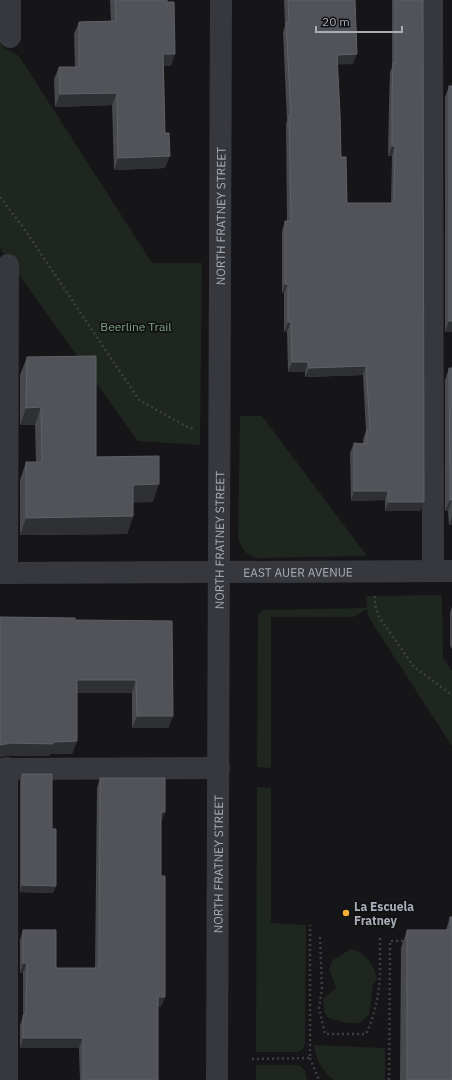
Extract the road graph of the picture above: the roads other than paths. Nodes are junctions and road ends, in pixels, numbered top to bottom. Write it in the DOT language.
graph roads {
  1 [pos="10,0"];
  2 [pos="221,0"];
  3 [pos="432,0"];
  4 [pos="10,37"];
  5 [pos="8,264"];
  6 [pos="442,571"];
  7 [pos="4,573"];
  8 [pos="219,573"];
  9 [pos="4,768"];
  10 [pos="219,768"];
  11 [pos="7,1080"];
  12 [pos="217,1080"];
  1 -- 4 [label="street"];
  2 -- 8 [label="street, NORTH FRATNEY STREET"];
  3 -- 6 [label="street"];
  5 -- 7 [label="street"];
  6 -- 8 [label="street, EAST AUER AVENUE"];
  7 -- 8 [label="street, EAST AUER AVENUE"];
  8 -- 10 [label="street, NORTH FRATNEY STREET"];
  9 -- 10 [label="street"];
  9 -- 11 [label="street"];
  10 -- 12 [label="street, NORTH FRATNEY STREET"];
}
